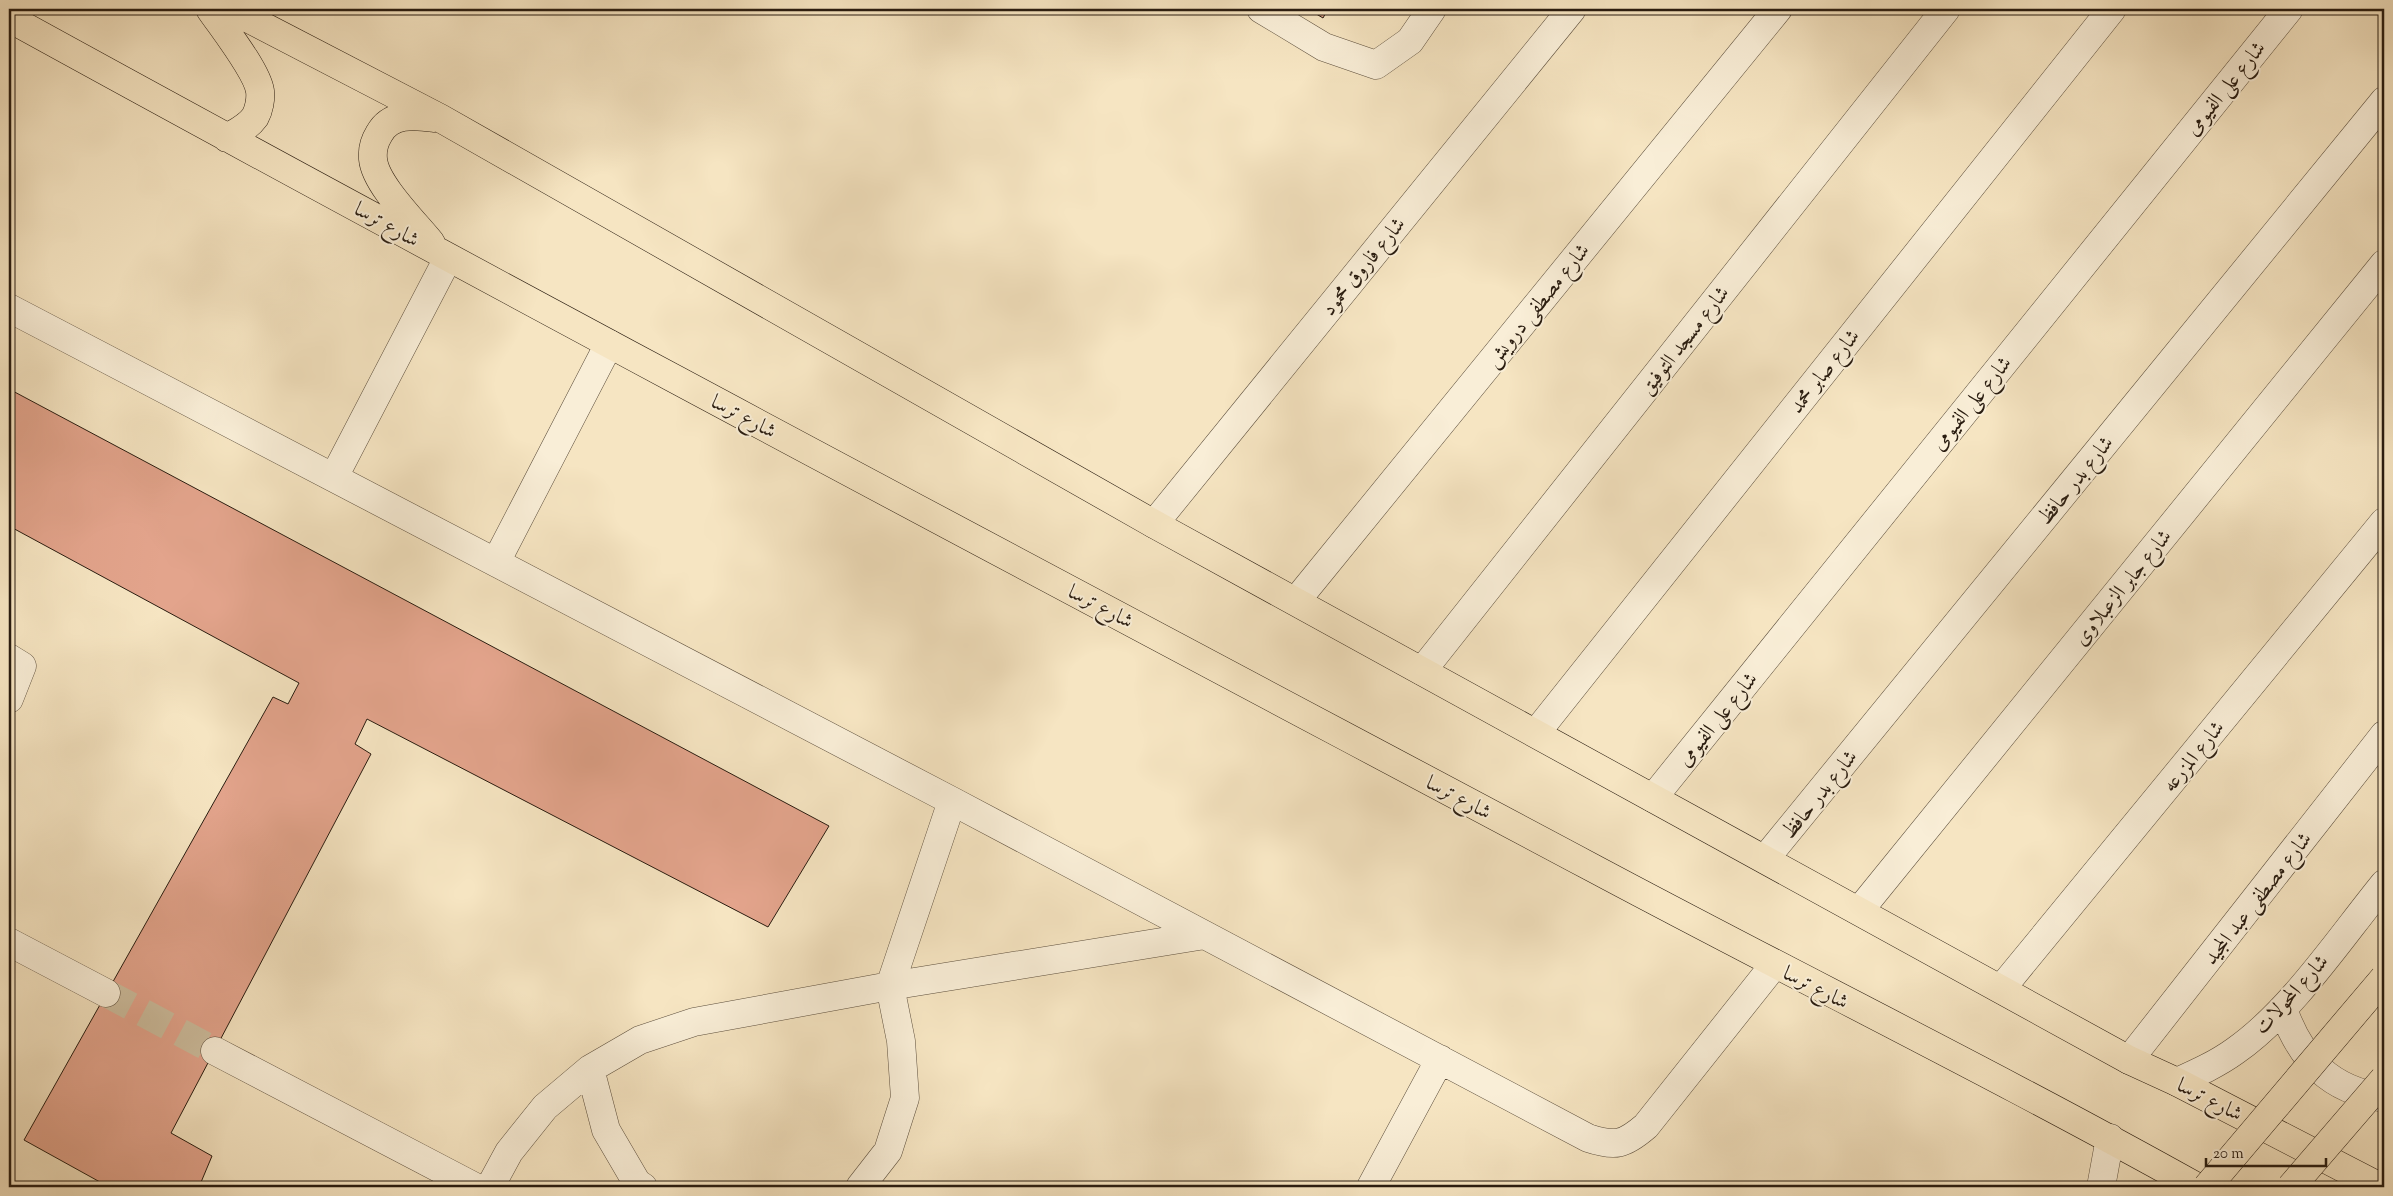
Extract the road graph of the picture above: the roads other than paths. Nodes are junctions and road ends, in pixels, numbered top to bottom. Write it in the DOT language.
graph roads {
  1 [pos="210,9"];
  2 [pos="230,9"];
  3 [pos="1261,9"];
  4 [pos="1432,9"];
  5 [pos="1572,9"];
  6 [pos="1778,9"];
  7 [pos="1946,9"];
  8 [pos="2112,9"];
  9 [pos="2289,9"];
  10 [pos="9,18"];
  11 [pos="2384,101"];
  12 [pos="440,118"];
  13 [pos="227,138"];
  14 [pos="444,255"];
  15 [pos="2384,264"];
  16 [pos="9,308"];
  17 [pos="609,344"];
  18 [pos="334,478"];
  19 [pos="2384,522"];
  20 [pos="1154,524"];
  21 [pos="496,562"];
  22 [pos="1296,601"];
  23 [pos="9,658"];
  24 [pos="1422,670"];
  25 [pos="9,699"];
  26 [pos="1536,733"];
  27 [pos="2384,735"];
  28 [pos="1653,798"];
  29 [pos="952,801"];
  30 [pos="1765,859"];
  31 [pos="2384,884"];
  32 [pos="1859,911"];
  33 [pos="1205,935"];
  34 [pos="9,942"];
  35 [pos="1774,965"];
  36 [pos="2384,978"];
  37 [pos="890,986"];
  38 [pos="2001,989"];
  39 [pos="106,993"];
  40 [pos="2283,1009"];
  41 [pos="215,1051"];
  42 [pos="1440,1059"];
  43 [pos="2129,1060"];
  44 [pos="590,1069"];
  45 [pos="2384,1079"];
  46 [pos="2177,1082"];
  47 [pos="2384,1098"];
  48 [pos="2110,1138"];
  49 [pos="475,1187"];
  50 [pos="490,1187"];
  51 [pos="643,1187"];
  52 [pos="860,1187"];
  53 [pos="1371,1187"];
  54 [pos="2101,1187"];
  55 [pos="2197,1187"];
  56 [pos="2207,1187"];
  57 [pos="2290,1187"];
  58 [pos="2380,1187"];
  1 -- 13 [label="main road"];
  2 -- 12 [label="main road, شارع ترسا"];
  3 -- 4 [label="street"];
  5 -- 20 [label="street, شارع فاروق محمود"];
  6 -- 22 [label="street, شارع مصطفى درويش"];
  7 -- 24 [label="street, شارع مسجد التوفيق"];
  8 -- 26 [label="street, شارع صابر محمد"];
  9 -- 28 [label="street, شارع على الفيومى"];
  10 -- 13 [label="main road, شارع ترسا"];
  11 -- 30 [label="street, شارع بدر حافظ"];
  12 -- 14 [label="main road"];
  12 -- 20 [label="main road, شارع ترسا"];
  13 -- 14 [label="main road, شارع ترسا"];
  14 -- 17 [label="main road, شارع ترسا"];
  14 -- 18 [label="street"];
  15 -- 32 [label="street, شارع جابر الزعبلاوى"];
  16 -- 18 [label="street"];
  17 -- 21 [label="street"];
  17 -- 35 [label="main road, شارع ترسا"];
  18 -- 21 [label="street"];
  19 -- 38 [label="street, شارع المزرعه"];
  20 -- 22 [label="main road, شارع ترسا"];
  21 -- 29 [label="street"];
  22 -- 24 [label="main road, شارع ترسا"];
  23 -- 25 [label="street"];
  24 -- 26 [label="main road, شارع ترسا"];
  26 -- 28 [label="main road, شارع ترسا"];
  27 -- 43 [label="street, شارع مصطفى عبد المجيد"];
  28 -- 30 [label="main road, شارع ترسا"];
  29 -- 33 [label="street"];
  29 -- 37 [label="street"];
  30 -- 32 [label="main road, شارع ترسا"];
  31 -- 40 [label="street, شارع المحولات"];
  32 -- 38 [label="main road, شارع ترسا"];
  33 -- 37 [label="street"];
  33 -- 42 [label="street"];
  34 -- 39 [label="street"];
  35 -- 42 [label="street"];
  35 -- 48 [label="main road, شارع ترسا"];
  36 -- 56 [label="main road, bridge"];
  37 -- 44 [label="street"];
  37 -- 52 [label="street"];
  38 -- 43 [label="main road, شارع ترسا"];
  40 -- 46 [label="street, شارع المحولات"];
  40 -- 47 [label="street"];
  41 -- 49 [label="street"];
  42 -- 53 [label="street"];
  43 -- 46 [label="main road, شارع ترسا"];
  44 -- 50 [label="street"];
  44 -- 51 [label="street"];
  45 -- 57 [label="main road, bridge"];
  46 -- 58 [label="main road, شارع ترسا"];
  48 -- 54 [label="street"];
  48 -- 55 [label="main road, شارع ترسا"];
}
